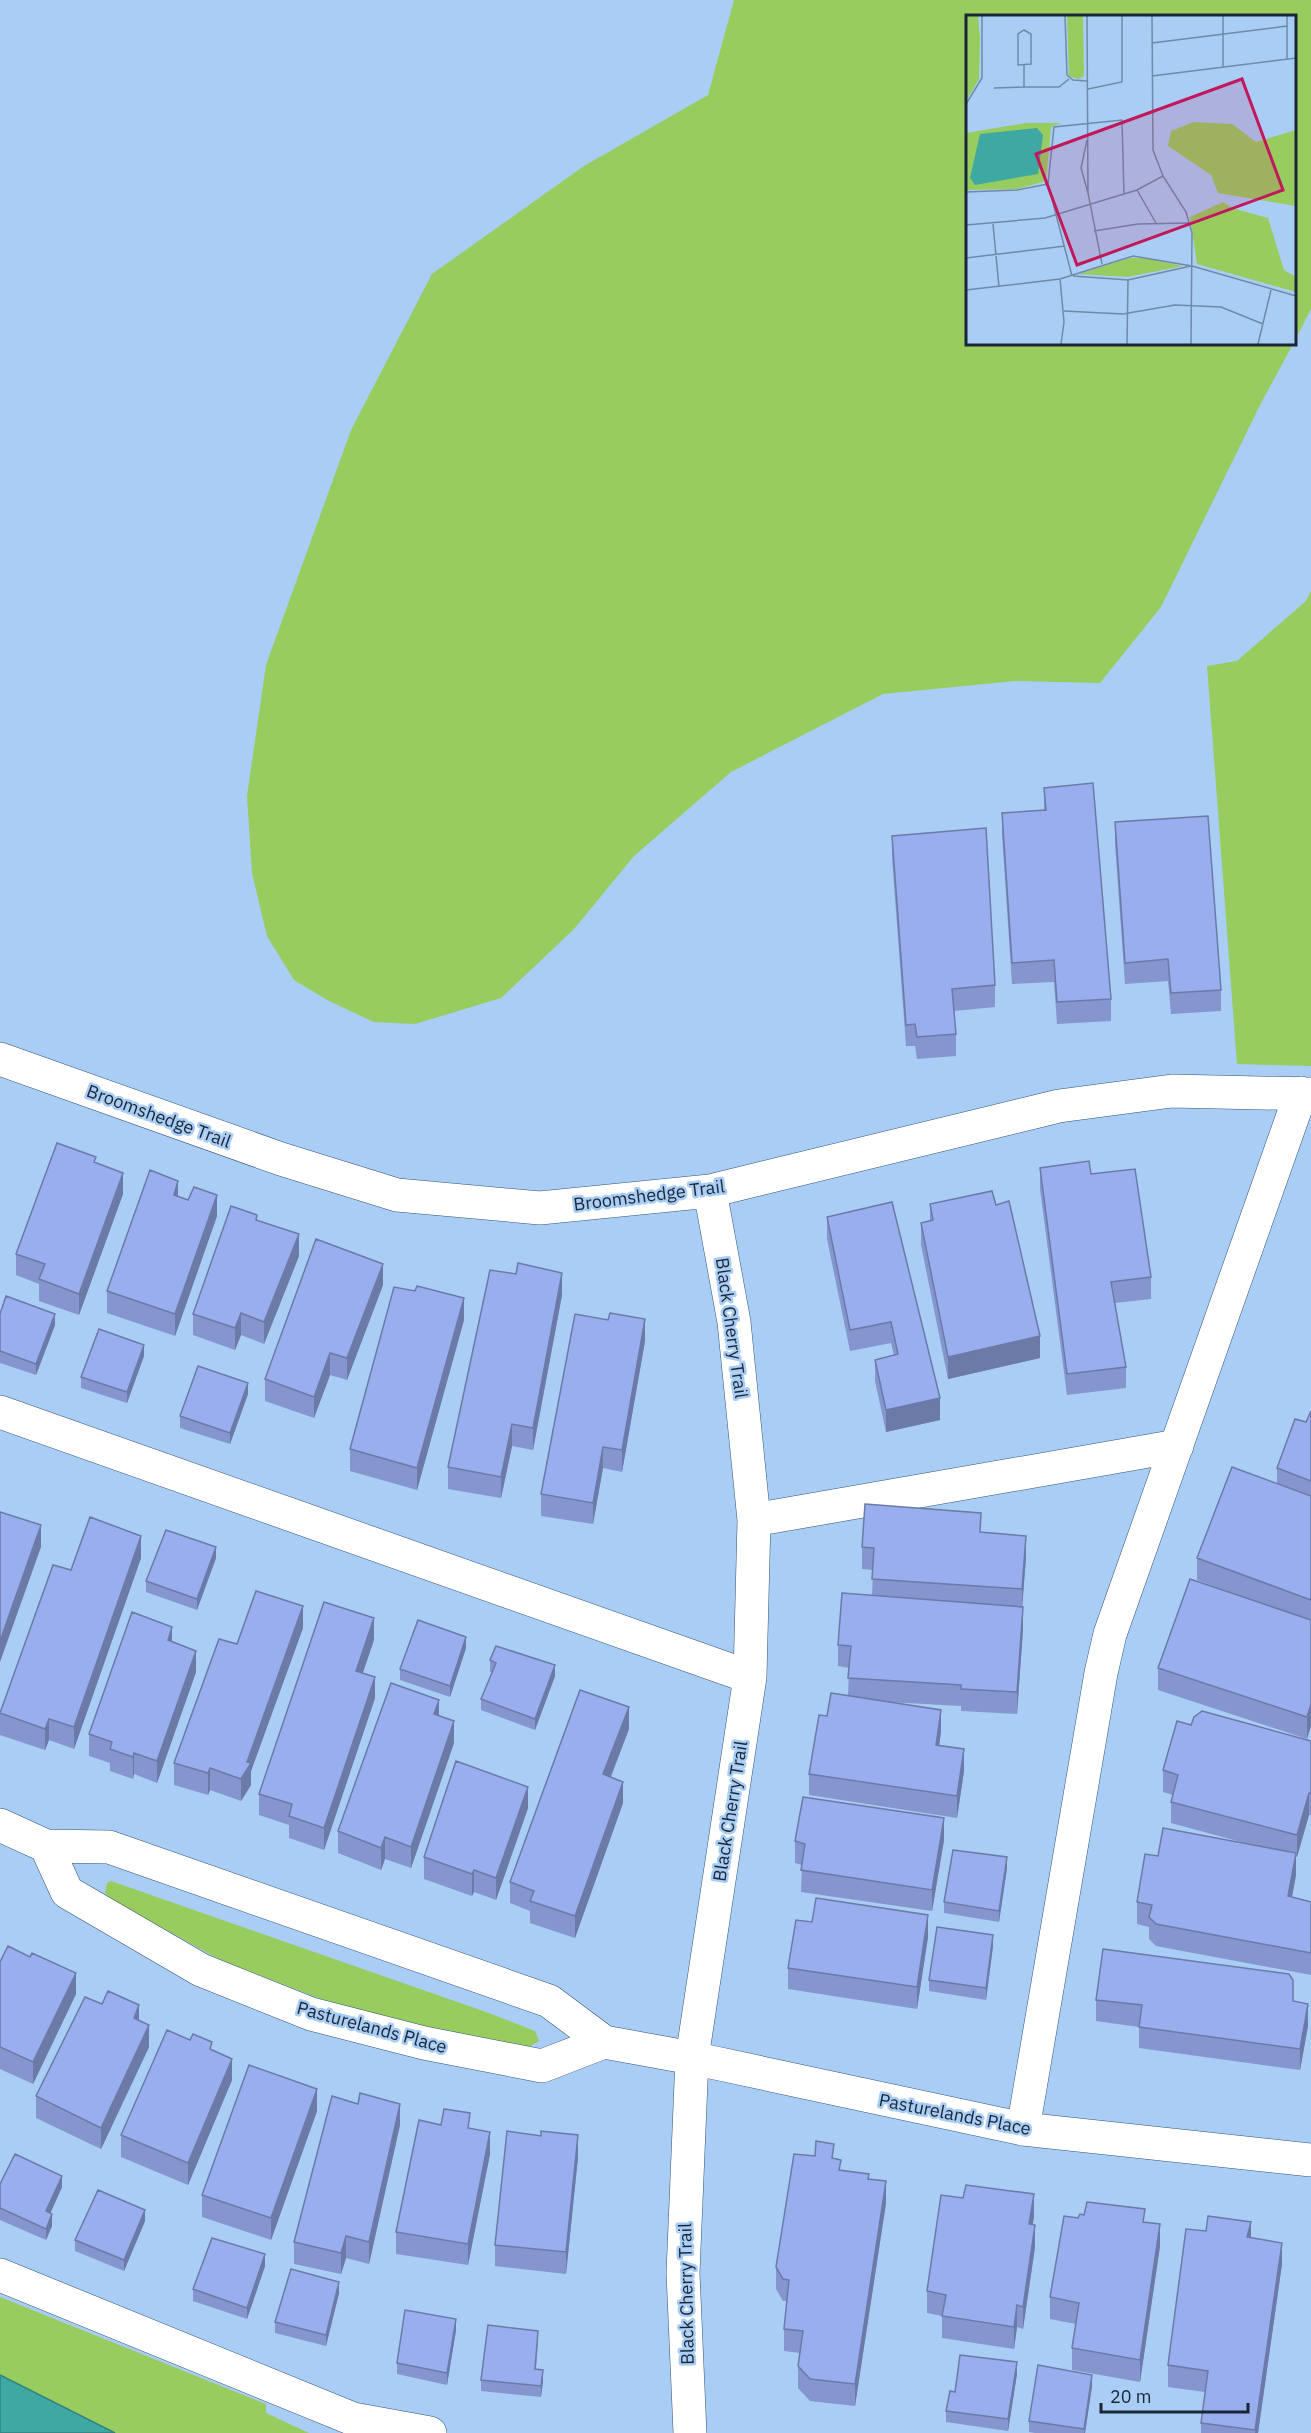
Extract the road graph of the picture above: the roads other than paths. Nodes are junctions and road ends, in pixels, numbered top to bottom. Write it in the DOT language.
graph roads {
  1 [pos="0,1059"];
  2 [pos="1306,1093"];
  3 [pos="710,1191"];
  4 [pos="0,1412"];
  5 [pos="1177,1446"];
  6 [pos="754,1520"];
  7 [pos="750,1677"];
  8 [pos="0,1825"];
  9 [pos="46,1846"];
  10 [pos="604,2042"];
  11 [pos="692,2058"];
  12 [pos="1023,2129"];
  13 [pos="1311,2160"];
  14 [pos="0,2275"];
  15 [pos="352,2426"];
  16 [pos="430,2433"];
  17 [pos="690,2433"];
  1 -- 3 [label="street, Broomshedge Trail"];
  2 -- 3 [label="street, Broomshedge Trail"];
  2 -- 5 [label="street"];
  3 -- 6 [label="street, Black Cherry Trail"];
  4 -- 7 [label="street"];
  5 -- 6 [label="street"];
  5 -- 12 [label="street"];
  6 -- 7 [label="street, Black Cherry Trail"];
  7 -- 11 [label="street, Black Cherry Trail"];
  8 -- 9 [label="street, Pasturelands Place"];
  9 -- 10 [label="street, Pasturelands Place"];
  9 -- 10 [label="street, Pasturelands Place"];
  10 -- 11 [label="street, Pasturelands Place"];
  11 -- 12 [label="street, Pasturelands Place"];
  11 -- 17 [label="street, Black Cherry Trail"];
  12 -- 13 [label="street, Pasturelands Place"];
  14 -- 15 [label="street"];
  15 -- 16 [label="street"];
}
